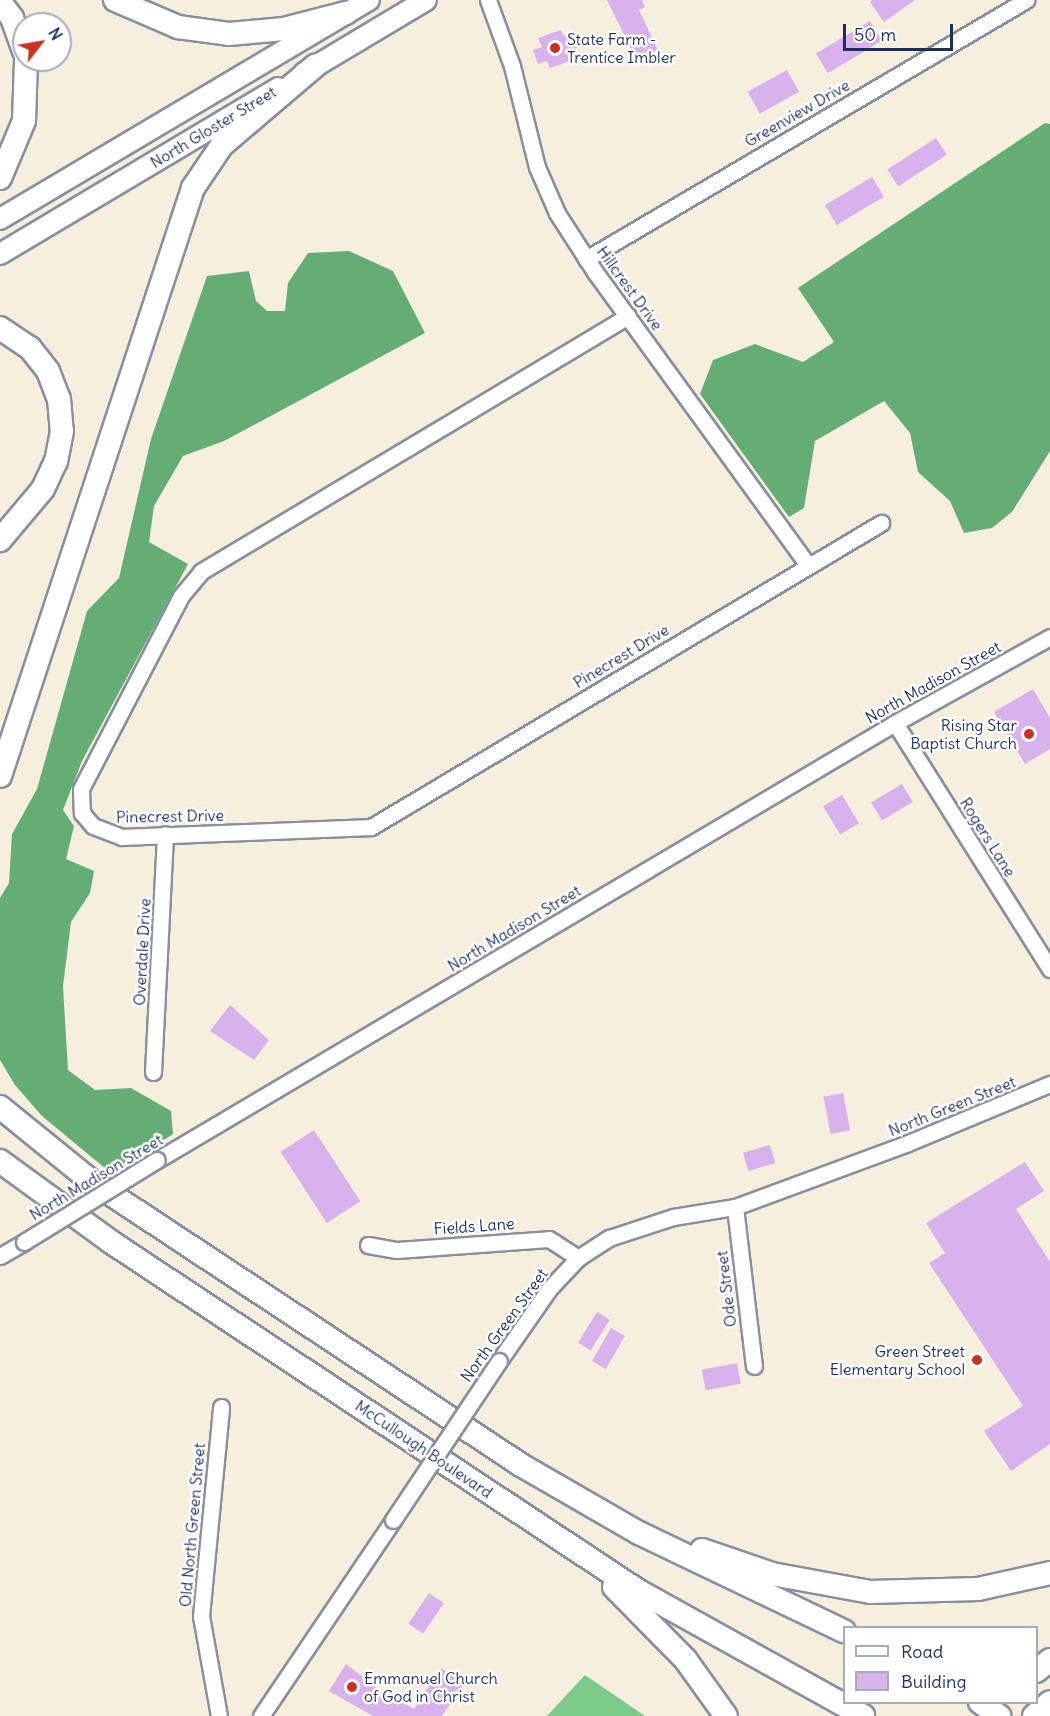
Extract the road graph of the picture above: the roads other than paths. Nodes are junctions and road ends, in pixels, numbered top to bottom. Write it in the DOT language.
graph roads {
  1 [pos="115,0"];
  2 [pos="369,0"];
  3 [pos="426,0"];
  4 [pos="488,0"];
  5 [pos="1026,0"];
  6 [pos="0,2"];
  7 [pos="346,13"];
  8 [pos="12,18"];
  9 [pos="316,65"];
  10 [pos="26,72"];
  11 [pos="0,178"];
  12 [pos="0,219"];
  13 [pos="0,254"];
  14 [pos="586,259"];
  15 [pos="628,316"];
  16 [pos="0,328"];
  17 [pos="881,523"];
  18 [pos="0,540"];
  19 [pos="807,564"];
  20 [pos="1050,637"];
  21 [pos="895,723"];
  22 [pos="0,776"];
  23 [pos="165,834"];
  24 [pos="1050,969"];
  25 [pos="153,1072"];
  26 [pos="1050,1084"];
  27 [pos="0,1091"];
  28 [pos="0,1107"];
  29 [pos="50,1150"];
  30 [pos="0,1161"];
  31 [pos="735,1207"];
  32 [pos="368,1245"];
  33 [pos="0,1256"];
  34 [pos="578,1258"];
  35 [pos="754,1366"];
  36 [pos="221,1407"];
  37 [pos="521,1465"];
  38 [pos="572,1547"];
  39 [pos="1050,1573"];
  40 [pos="843,1631"];
  41 [pos="1050,1660"];
  42 [pos="1038,1669"];
  43 [pos="1050,1701"];
  44 [pos="984,1704"];
  45 [pos="1004,1704"];
  46 [pos="219,1716"];
  47 [pos="261,1716"];
  48 [pos="726,1716"];
  49 [pos="863,1716"];
  50 [pos="994,1716"];
  51 [pos="999,1716"];
  52 [pos="1034,1716"];
  1 -- 7 [label="highway"];
  2 -- 7 [label="main road, North Gloster Street"];
  3 -- 9 [label="main road, North Gloster Street"];
  4 -- 14 [label="street, Hillcrest Drive"];
  5 -- 14 [label="street, Greenview Drive"];
  6 -- 8 [label="highway"];
  7 -- 12 [label="main road, North Gloster Street"];
  9 -- 13 [label="main road, North Gloster Street"];
  9 -- 22 [label="highway"];
  10 -- 11 [label="highway"];
  14 -- 15 [label="street, Hillcrest Drive"];
  15 -- 19 [label="street, Hillcrest Drive"];
  15 -- 23 [label="street, Pinecrest Drive"];
  16 -- 18 [label="highway"];
  17 -- 19 [label="street, Pinecrest Drive"];
  19 -- 23 [label="street, Pinecrest Drive"];
  20 -- 21 [label="street, North Madison Street"];
  21 -- 24 [label="street, Rogers Lane"];
  21 -- 33 [label="street, North Madison Street, bridge"];
  23 -- 25 [label="street, Overdale Drive"];
  26 -- 31 [label="street, North Green Street"];
  27 -- 29 [label="highway"];
  28 -- 29 [label="highway"];
  29 -- 37 [label="highway"];
  30 -- 38 [label="highway, McCullough Boulevard"];
  31 -- 34 [label="street, North Green Street"];
  31 -- 35 [label="street, Ode Street"];
  32 -- 34 [label="street, Fields Lane"];
  34 -- 47 [label="street, North Green Street, bridge"];
  36 -- 46 [label="street, Old North Green Street"];
  37 -- 39 [label="highway"];
  37 -- 40 [label="highway"];
  38 -- 48 [label="highway"];
  38 -- 49 [label="highway, McCullough Boulevard"];
  41 -- 42 [label="highway"];
  43 -- 52 [label="highway"];
  44 -- 51 [label="highway, bridge"];
  45 -- 50 [label="highway"];
}
